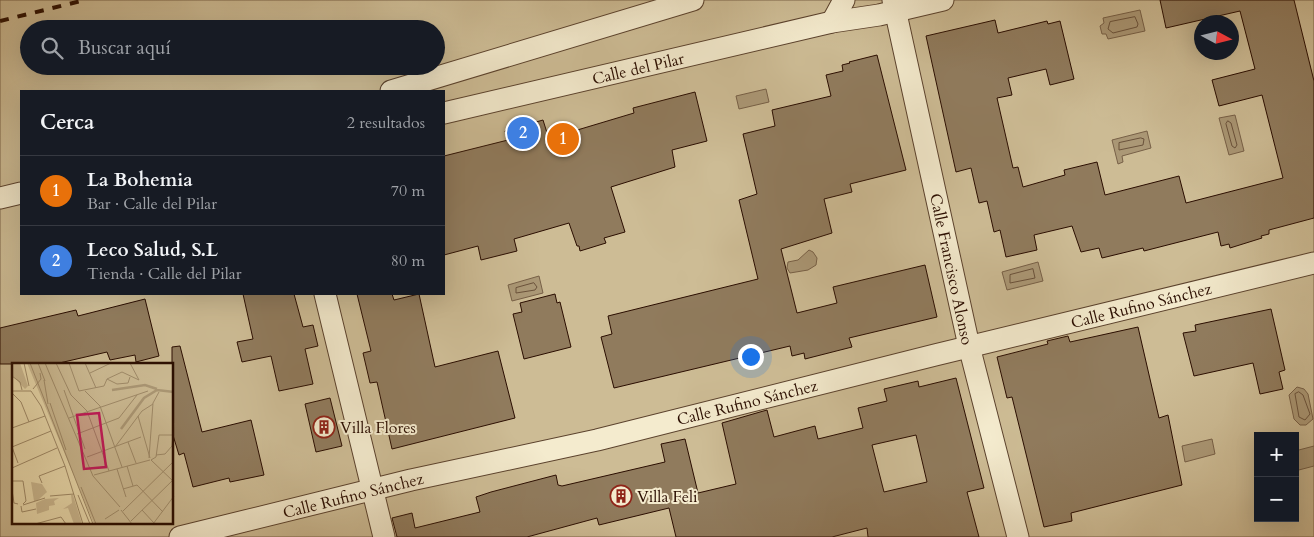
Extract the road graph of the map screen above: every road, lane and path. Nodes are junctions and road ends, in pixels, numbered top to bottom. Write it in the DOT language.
graph roads {
  1 [pos="693,0"];
  2 [pos="844,0"];
  3 [pos="943,0"];
  4 [pos="894,6"];
  5 [pos="832,22"];
  6 [pos="444,75"];
  7 [pos="445,75"];
  8 [pos="394,90"];
  9 [pos="445,113"];
  10 [pos="20,193"];
  11 [pos="0,198"];
  12 [pos="1314,264"];
  13 [pos="325,295"];
  14 [pos="969,346"];
  15 [pos="373,490"];
  16 [pos="180,537"];
  17 [pos="384,537"];
  18 [pos="1018,537"];
  1 -- 7 [label="street"];
  2 -- 5 [label="street"];
  3 -- 4 [label="street, Calle del Pilar"];
  4 -- 5 [label="street, Calle del Pilar"];
  4 -- 14 [label="street, Calle Francisco Alonso"];
  5 -- 9 [label="street, Calle del Pilar"];
  6 -- 8 [label="street"];
  10 -- 11 [label="street"];
  12 -- 14 [label="street, Calle Rufino Sánchez"];
  13 -- 15 [label="street"];
  14 -- 15 [label="street, Calle Rufino Sánchez"];
  14 -- 18 [label="street, Calle Francisco Alonso"];
  15 -- 16 [label="street, Calle Rufino Sánchez"];
  15 -- 17 [label="street"];
}
